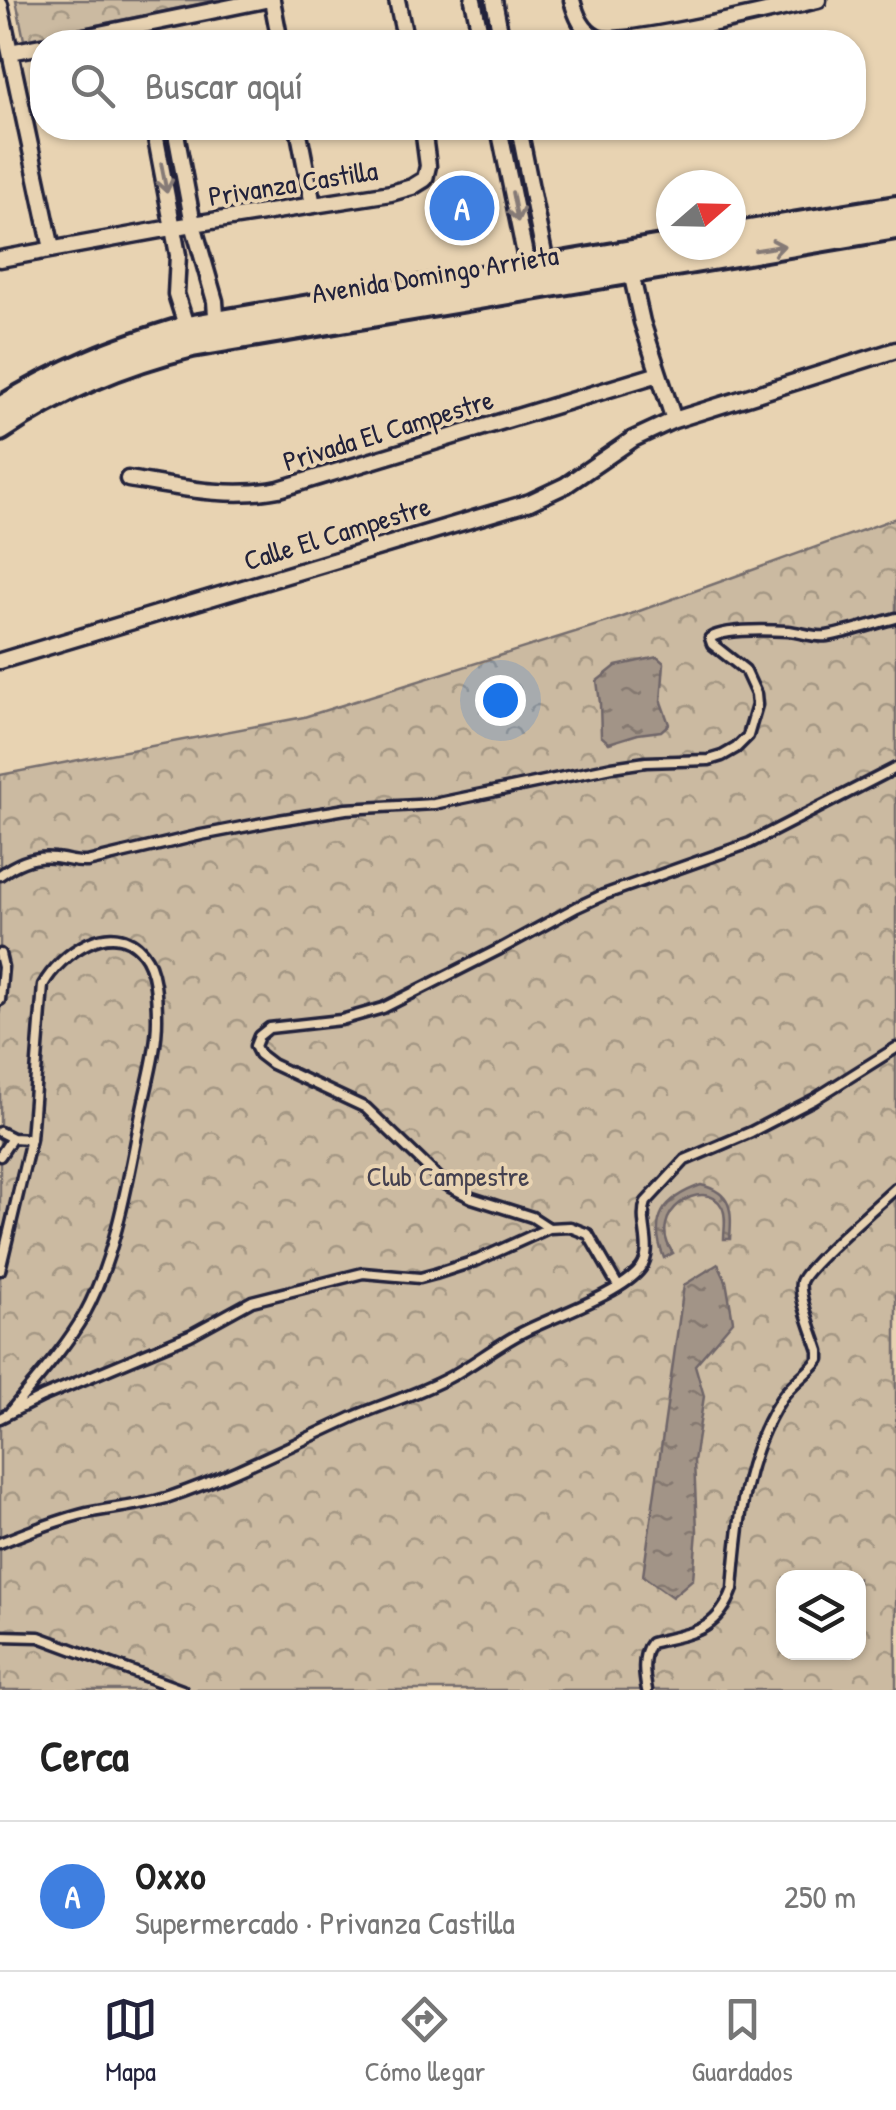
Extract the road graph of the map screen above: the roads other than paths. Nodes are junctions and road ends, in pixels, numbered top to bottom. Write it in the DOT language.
graph roads {
  1 [pos="268,0"];
  2 [pos="397,0"];
  3 [pos="473,0"];
  4 [pos="494,0"];
  5 [pos="572,0"];
  6 [pos="818,0"];
  7 [pos="0,5"];
  8 [pos="155,23"];
  9 [pos="143,30"];
  10 [pos="156,30"];
  11 [pos="277,30"];
  12 [pos="403,30"];
  13 [pos="479,30"];
  14 [pos="500,30"];
  15 [pos="585,30"];
  16 [pos="675,30"];
  17 [pos="30,48"];
  18 [pos="10,52"];
  19 [pos="156,140"];
  20 [pos="177,140"];
  21 [pos="300,140"];
  22 [pos="425,140"];
  23 [pos="502,140"];
  24 [pos="521,140"];
  25 [pos="313,205"];
  26 [pos="896,208"];
  27 [pos="193,224"];
  28 [pos="896,227"];
  29 [pos="174,228"];
  30 [pos="746,233"];
  31 [pos="52,249"];
  32 [pos="656,251"];
  33 [pos="0,259"];
  34 [pos="629,262"];
  35 [pos="204,266"];
  36 [pos="177,271"];
  37 [pos="539,277"];
  38 [pos="218,331"];
  39 [pos="190,336"];
  40 [pos="896,350"];
  41 [pos="659,374"];
  42 [pos="0,409"];
  43 [pos="674,420"];
  44 [pos="0,429"];
  45 [pos="128,479"];
  46 [pos="896,618"];
  47 [pos="0,661"];
  48 [pos="896,768"];
  49 [pos="0,875"];
  50 [pos="0,954"];
  51 [pos="0,1000"];
  52 [pos="896,1048"];
  53 [pos="0,1132"];
  54 [pos="12,1138"];
  55 [pos="32,1139"];
  56 [pos="0,1156"];
  57 [pos="896,1188"];
  58 [pos="549,1228"];
  59 [pos="0,1270"];
  60 [pos="618,1286"];
  61 [pos="10,1412"];
  62 [pos="0,1418"];
  63 [pos="0,1543"];
  64 [pos="0,1636"];
  65 [pos="182,1690"];
  66 [pos="647,1690"];
  1 -- 8 [label="street"];
  1 -- 11 [label="street"];
  2 -- 12 [label="street"];
  3 -- 13 [label="street"];
  4 -- 14 [label="street"];
  5 -- 15 [label="street"];
  6 -- 16 [label="street"];
  7 -- 18 [label="street"];
  8 -- 9 [label="street"];
  8 -- 10 [label="street"];
  17 -- 18 [label="street"];
  18 -- 31 [label="street"];
  19 -- 29 [label="street, one-way"];
  20 -- 27 [label="street"];
  21 -- 25 [label="street"];
  22 -- 25 [label="street, Privanza Castilla"];
  23 -- 37 [label="street, one-way"];
  24 -- 37 [label="street"];
  25 -- 27 [label="street, Privanza Castilla"];
  26 -- 30 [label="main road"];
  27 -- 29 [label="street, Privanza Castilla"];
  27 -- 35 [label="street"];
  34 -- 28 [label="main road, Avenida Domingo Arrieta, one-way"];
  29 -- 31 [label="street, Privanza Castilla"];
  29 -- 36 [label="street"];
  31 -- 33 [label="street, Privanza Castilla"];
  32 -- 34 [label="main road, Avenida Domingo Arrieta"];
  34 -- 37 [label="main road, Avenida Domingo Arrieta"];
  34 -- 41 [label="street"];
  35 -- 36 [label="street"];
  35 -- 38 [label="street"];
  36 -- 39 [label="street"];
  37 -- 38 [label="main road, Avenida Domingo Arrieta"];
  38 -- 39 [label="main road, Avenida Domingo Arrieta"];
  39 -- 42 [label="main road, Avenida Domingo Arrieta"];
  39 -- 44 [label="main road, Avenida Domingo Arrieta"];
  40 -- 43 [label="street, Calle El Campestre"];
  41 -- 43 [label="street"];
  41 -- 45 [label="street, Privada El Campestre"];
  43 -- 47 [label="street, Calle El Campestre"];
  46 -- 49 [label="lane"];
  48 -- 58 [label="lane"];
  50 -- 51 [label="lane"];
  52 -- 60 [label="lane"];
  53 -- 54 [label="lane"];
  54 -- 55 [label="lane"];
  54 -- 56 [label="lane"];
  55 -- 59 [label="lane"];
  55 -- 61 [label="lane"];
  57 -- 66 [label="lane"];
  58 -- 60 [label="lane"];
  58 -- 61 [label="lane"];
  60 -- 63 [label="lane"];
  61 -- 62 [label="lane"];
  64 -- 65 [label="lane"];
}
